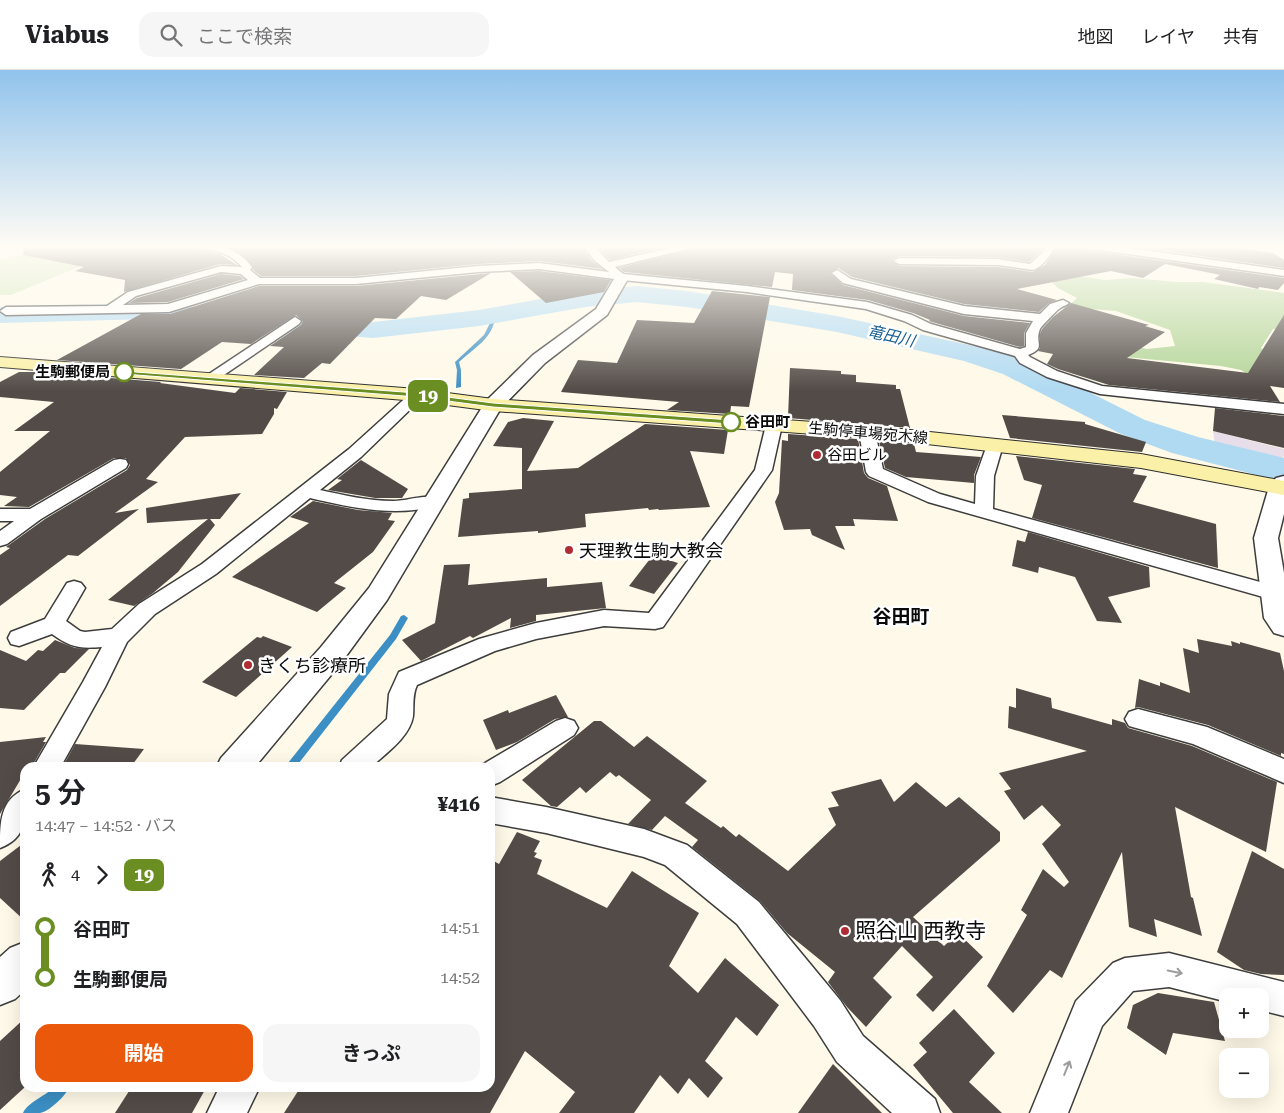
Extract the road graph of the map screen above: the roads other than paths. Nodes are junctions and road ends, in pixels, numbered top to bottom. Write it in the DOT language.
graph roads {
  1 [pos="133,294"];
  2 [pos="216,294"];
  3 [pos="614,294"];
  4 [pos="780,294"];
  5 [pos="897,294"];
  6 [pos="34,298"];
  7 [pos="1062,303"];
  8 [pos="110,309"];
  9 [pos="3,313"];
  10 [pos="1040,318"];
  11 [pos="290,325"];
  12 [pos="1020,353"];
  13 [pos="0,362"];
  14 [pos="210,378"];
  15 [pos="417,395"];
  16 [pos="493,405"];
  17 [pos="1284,409"];
  18 [pos="774,425"];
  19 [pos="867,432"];
  20 [pos="995,445"];
  21 [pos="120,464"];
  22 [pos="1283,486"];
  23 [pos="306,492"];
  24 [pos="432,502"];
  25 [pos="984,512"];
  26 [pos="0,515"];
  27 [pos="34,515"];
  28 [pos="0,540"];
  29 [pos="74,588"];
  30 [pos="1274,593"];
  31 [pos="54,624"];
  32 [pos="1284,626"];
  33 [pos="118,637"];
  34 [pos="20,638"];
  35 [pos="1138,719"];
  36 [pos="565,728"];
  37 [pos="49,762"];
  38 [pos="237,762"];
  39 [pos="358,762"];
  40 [pos="495,771"];
  41 [pos="1284,771"];
  42 [pos="20,808"];
  43 [pos="495,811"];
  44 [pos="0,834"];
  45 [pos="20,967"];
  46 [pos="0,984"];
  47 [pos="1284,999"];
  48 [pos="238,1092"];
  49 [pos="226,1113"];
  50 [pos="921,1113"];
  51 [pos="1049,1113"];
  1 -- 8 [label="street"];
  2 -- 8 [label="street"];
  3 -- 16 [label="street"];
  4 -- 12 [label="street"];
  5 -- 10 [label="street"];
  6 -- 9 [label="street"];
  7 -- 10 [label="street"];
  8 -- 9 [label="street"];
  10 -- 12 [label="street"];
  11 -- 14 [label="street"];
  12 -- 17 [label="street"];
  13 -- 14 [label="main road, 生駒停車場宛木線"];
  14 -- 15 [label="main road, 生駒停車場宛木線"];
  15 -- 16 [label="main road, 生駒停車場宛木線"];
  15 -- 23 [label="street"];
  16 -- 18 [label="main road, 生駒停車場宛木線"];
  16 -- 24 [label="street"];
  18 -- 19 [label="main road, 生駒停車場宛木線"];
  18 -- 39 [label="street"];
  19 -- 20 [label="main road, 生駒停車場宛木線"];
  19 -- 25 [label="street"];
  20 -- 22 [label="main road, 生駒停車場宛木線"];
  20 -- 25 [label="street"];
  21 -- 27 [label="street"];
  22 -- 30 [label="street"];
  23 -- 24 [label="street"];
  23 -- 33 [label="street"];
  24 -- 38 [label="street"];
  25 -- 30 [label="street"];
  26 -- 27 [label="street"];
  27 -- 28 [label="street"];
  29 -- 31 [label="street"];
  30 -- 32 [label="street"];
  31 -- 33 [label="street"];
  31 -- 34 [label="street"];
  33 -- 37 [label="street"];
  35 -- 41 [label="street"];
  36 -- 40 [label="street"];
  42 -- 44 [label="street"];
  43 -- 50 [label="street"];
  45 -- 46 [label="street"];
  51 -- 47 [label="street, one-way"];
  48 -- 49 [label="street"];
}
